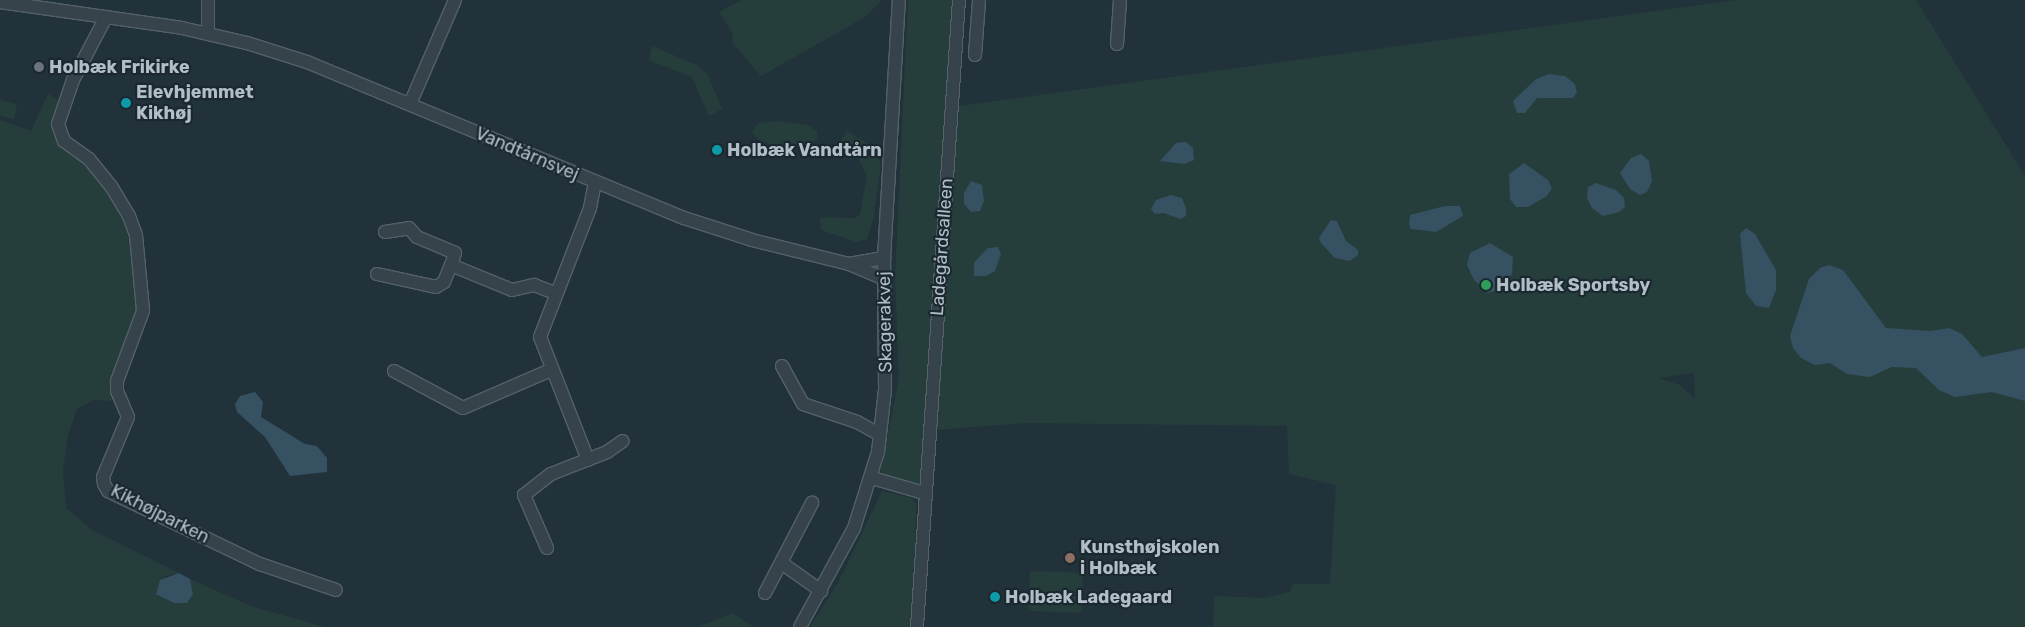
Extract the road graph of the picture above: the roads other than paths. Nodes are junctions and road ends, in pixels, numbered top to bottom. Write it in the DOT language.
graph roads {
  1 [pos="208,0"];
  2 [pos="455,0"];
  3 [pos="900,0"];
  4 [pos="959,0"];
  5 [pos="979,0"];
  6 [pos="1120,0"];
  7 [pos="0,2"];
  8 [pos="99,18"];
  9 [pos="202,32"];
  10 [pos="1117,44"];
  11 [pos="975,55"];
  12 [pos="410,104"];
  13 [pos="600,185"];
  14 [pos="385,232"];
  15 [pos="884,258"];
  16 [pos="849,264"];
  17 [pos="451,265"];
  18 [pos="377,274"];
  19 [pos="884,279"];
  20 [pos="555,294"];
  21 [pos="782,366"];
  22 [pos="552,370"];
  23 [pos="394,371"];
  24 [pos="882,419"];
  25 [pos="857,422"];
  26 [pos="880,435"];
  27 [pos="623,441"];
  28 [pos="588,460"];
  29 [pos="872,478"];
  30 [pos="924,493"];
  31 [pos="812,503"];
  32 [pos="547,548"];
  33 [pos="783,564"];
  34 [pos="824,586"];
  35 [pos="336,590"];
  36 [pos="765,593"];
  37 [pos="800,627"];
  38 [pos="918,627"];
  1 -- 9 [label="street"];
  2 -- 12 [label="street"];
  3 -- 15 [label="street, Skagerakvej"];
  4 -- 30 [label="street, Ladegårdsalleen"];
  5 -- 11 [label="street"];
  6 -- 10 [label="street"];
  7 -- 8 [label="street, Vandtårnsvej"];
  8 -- 9 [label="street, Vandtårnsvej"];
  8 -- 35 [label="street, Kikhøjparken"];
  9 -- 12 [label="street, Vandtårnsvej"];
  12 -- 13 [label="street, Vandtårnsvej"];
  13 -- 16 [label="street, Vandtårnsvej"];
  13 -- 20 [label="street"];
  14 -- 17 [label="street"];
  15 -- 16 [label="street, Vandtårnsvej"];
  15 -- 19 [label="street, Skagerakvej"];
  16 -- 19 [label="street, Vandtårnsvej"];
  17 -- 18 [label="street"];
  17 -- 20 [label="street"];
  19 -- 24 [label="street, Skagerakvej"];
  20 -- 22 [label="street"];
  21 -- 25 [label="street"];
  22 -- 23 [label="street"];
  22 -- 28 [label="street"];
  24 -- 25 [label="street"];
  24 -- 26 [label="street, Skagerakvej"];
  25 -- 26 [label="street"];
  26 -- 29 [label="street, Skagerakvej"];
  27 -- 28 [label="street"];
  28 -- 32 [label="street"];
  29 -- 30 [label="street"];
  29 -- 34 [label="street, Skagerakvej"];
  30 -- 38 [label="street, Ladegårdsalleen"];
  31 -- 33 [label="street"];
  33 -- 34 [label="street"];
  33 -- 36 [label="street"];
  34 -- 37 [label="street, Skagerakvej"];
}
